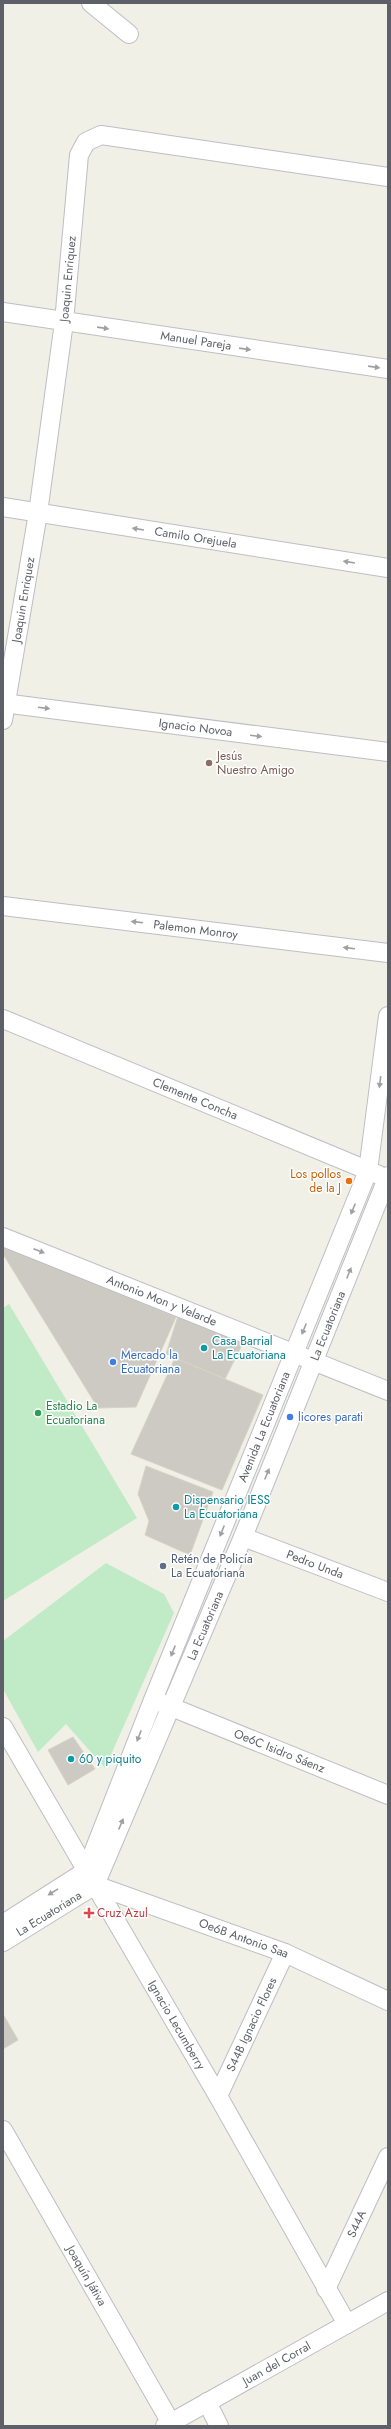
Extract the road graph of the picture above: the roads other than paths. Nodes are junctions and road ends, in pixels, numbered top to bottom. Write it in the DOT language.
graph roads {
  1 [pos="91,3"];
  2 [pos="129,34"];
  3 [pos="388,177"];
  4 [pos="3,312"];
  5 [pos="64,322"];
  6 [pos="388,369"];
  7 [pos="3,508"];
  8 [pos="38,513"];
  9 [pos="388,568"];
  10 [pos="4,709"];
  11 [pos="388,752"];
  12 [pos="3,906"];
  13 [pos="388,953"];
  14 [pos="388,1016"];
  15 [pos="3,1019"];
  16 [pos="368,1171"];
  17 [pos="388,1177"];
  18 [pos="3,1238"];
  19 [pos="295,1352"];
  20 [pos="312,1361"];
  21 [pos="388,1391"];
  22 [pos="243,1537"];
  23 [pos="388,1592"];
  24 [pos="153,1700"];
  25 [pos="170,1707"];
  26 [pos="3,1727"];
  27 [pos="388,1795"];
  28 [pos="91,1878"];
  29 [pos="3,1924"];
  30 [pos="3,1942"];
  31 [pos="285,1954"];
  32 [pos="388,2001"];
  33 [pos="218,2096"];
  34 [pos="3,2130"];
  35 [pos="388,2157"];
  36 [pos="326,2290"];
  37 [pos="388,2302"];
  38 [pos="347,2324"];
  39 [pos="207,2402"];
  40 [pos="168,2424"];
  41 [pos="219,2426"];
  1 -- 2 [label="street"];
  3 -- 5 [label="street, Joaquin Enriquez"];
  4 -- 5 [label="street, Manuel Pareja"];
  5 -- 6 [label="street, Manuel Pareja, one-way"];
  5 -- 8 [label="street, Joaquin Enriquez"];
  7 -- 8 [label="street, Camilo Orejuela"];
  9 -- 8 [label="street, Camilo Orejuela, one-way"];
  8 -- 10 [label="street, Joaquin Enriquez"];
  10 -- 11 [label="street, Ignacio Novoa, one-way"];
  13 -- 12 [label="street, Palemon Monroy, one-way"];
  14 -- 16 [label="street, Avenida La Ecuatoriana, one-way"];
  15 -- 16 [label="street, Clemente Concha"];
  16 -- 17 [label="street, Clemente Concha"];
  16 -- 19 [label="street, Avenida La Ecuatoriana, one-way"];
  20 -- 17 [label="street, La Ecuatoriana, one-way"];
  18 -- 19 [label="street, Antonio Mon y Velarde, one-way"];
  19 -- 20 [label="street, Antonio Mon y Velarde"];
  19 -- 24 [label="street, Avenida La Ecuatoriana, one-way"];
  20 -- 21 [label="street, Antonio Mon y Velarde"];
  22 -- 20 [label="street, La Ecuatoriana, one-way"];
  22 -- 23 [label="street, Pedro Unda"];
  22 -- 25 [label="street, La Ecuatoriana"];
  24 -- 25 [label="street, Oe6C Isidro Sáenz"];
  24 -- 28 [label="street, Avenida La Ecuatoriana, one-way"];
  25 -- 27 [label="street, Oe6C Isidro Sáenz"];
  28 -- 25 [label="street, La Ecuatoriana, one-way"];
  26 -- 28 [label="street, Ignacio Lecumberry"];
  28 -- 29 [label="street, one-way"];
  28 -- 30 [label="street, La Ecuatoriana"];
  28 -- 31 [label="street, Oe6B Antonio Saa"];
  28 -- 33 [label="street, Ignacio Lecumberry"];
  31 -- 32 [label="street, Oe6B Antonio Saa"];
  31 -- 33 [label="street, S44B Ignacio Flores"];
  33 -- 36 [label="street, Ignacio Lecumberry"];
  34 -- 40 [label="street, Joaquín Játiva"];
  35 -- 36 [label="street, S44A"];
  36 -- 38 [label="street, Ignacio Lecumberry"];
  37 -- 38 [label="street, Juan del Corral"];
  38 -- 39 [label="street, Juan del Corral"];
  39 -- 40 [label="street, Juan del Corral"];
  39 -- 41 [label="street"];
}
